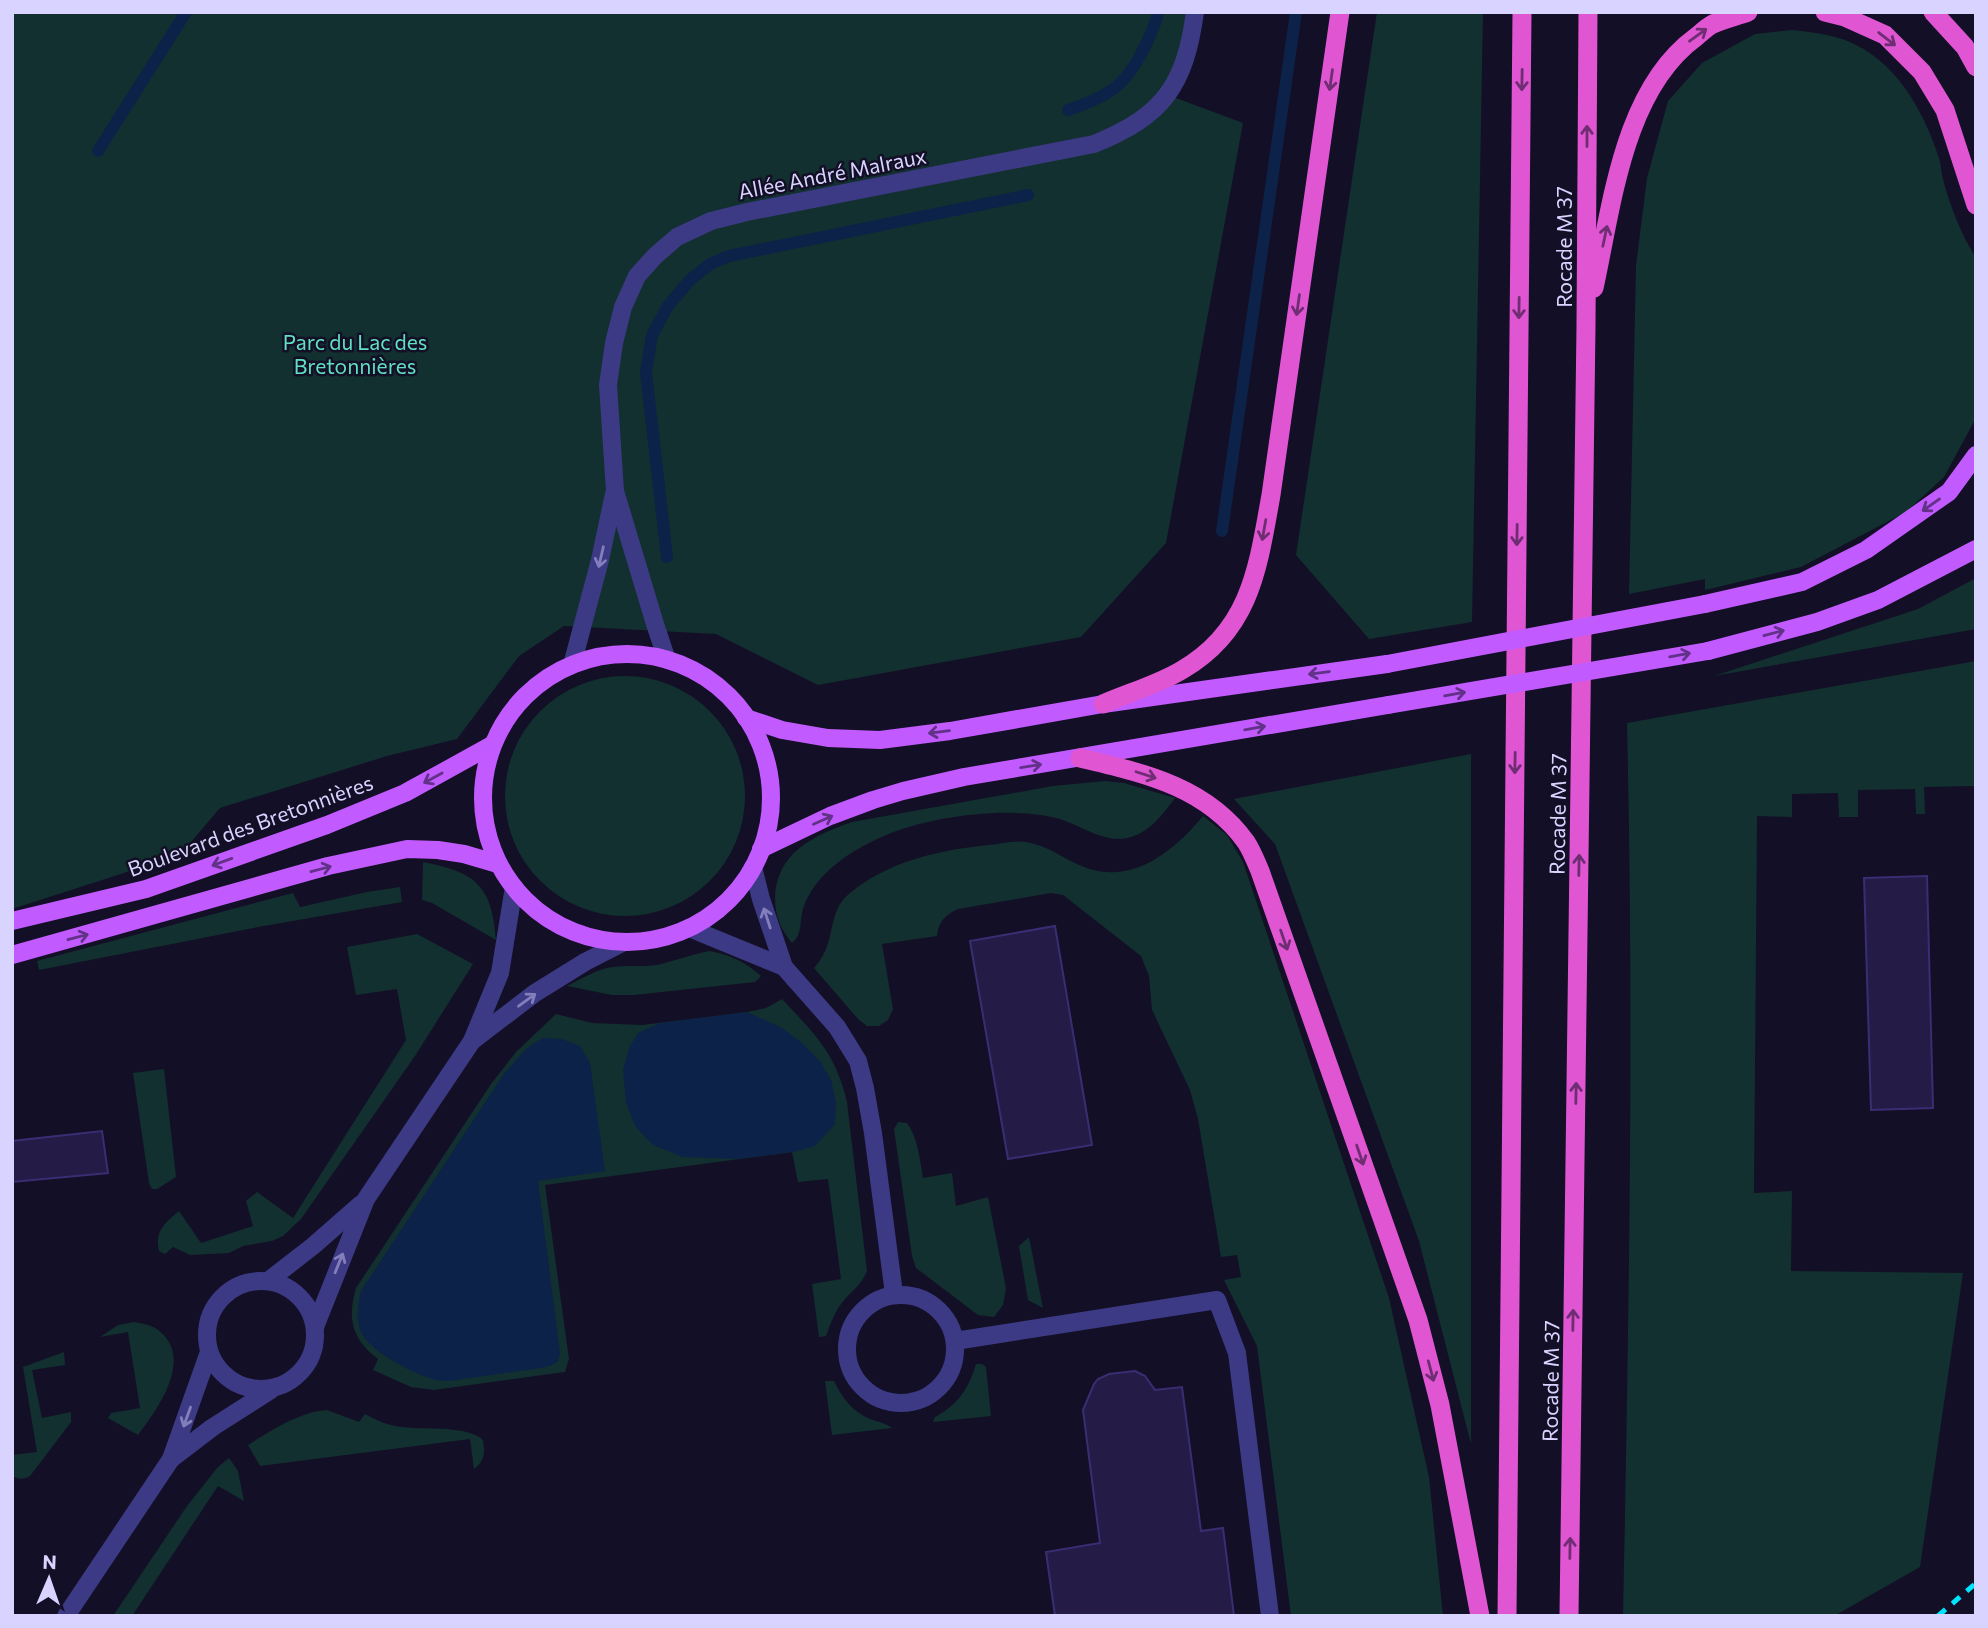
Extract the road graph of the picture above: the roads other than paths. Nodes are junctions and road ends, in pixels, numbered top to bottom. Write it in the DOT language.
graph roads {
  1 [pos="1195,12"];
  2 [pos="1340,12"];
  3 [pos="1522,12"];
  4 [pos="1588,12"];
  5 [pos="1748,12"];
  6 [pos="1825,12"];
  7 [pos="1933,12"];
  8 [pos="1976,67"];
  9 [pos="1976,205"];
  10 [pos="1586,326"];
  11 [pos="1976,455"];
  12 [pos="615,491"];
  13 [pos="1976,549"];
  14 [pos="667,660"];
  15 [pos="572,664"];
  16 [pos="1103,704"];
  17 [pos="746,718"];
  18 [pos="492,745"];
  19 [pos="1080,758"];
  20 [pos="761,849"];
  21 [pos="498,863"];
  22 [pos="753,867"];
  23 [pos="514,887"];
  24 [pos="12,921"];
  25 [pos="689,928"];
  26 [pos="624,942"];
  27 [pos="12,955"];
  28 [pos="784,967"];
  29 [pos="472,1041"];
  30 [pos="366,1199"];
  31 [pos="268,1281"];
  32 [pos="894,1294"];
  33 [pos="315,1327"];
  34 [pos="955,1341"];
  35 [pos="209,1352"];
  36 [pos="273,1389"];
  37 [pos="171,1459"];
  38 [pos="66,1616"];
  39 [pos="1270,1616"];
  40 [pos="1480,1616"];
  41 [pos="1507,1616"];
  42 [pos="1569,1616"];
  1 -- 12 [label="street, Allée André Malraux"];
  2 -- 16 [label="highway, one-way"];
  3 -- 41 [label="highway, Rocade M 37, one-way"];
  10 -- 4 [label="highway, Rocade M 37, one-way"];
  10 -- 5 [label="highway, one-way"];
  6 -- 9 [label="highway, one-way"];
  7 -- 8 [label="highway"];
  42 -- 10 [label="highway, Rocade M 37, one-way"];
  11 -- 16 [label="main road, one-way, bridge"];
  12 -- 14 [label="street, Allée André Malraux"];
  12 -- 15 [label="street, Allée André Malraux, one-way"];
  19 -- 13 [label="main road, one-way, bridge"];
  14 -- 15 [label="main road"];
  14 -- 17 [label="main road"];
  15 -- 18 [label="main road"];
  16 -- 17 [label="main road, one-way"];
  17 -- 20 [label="main road"];
  18 -- 21 [label="main road"];
  18 -- 24 [label="main road, Boulevard des Bretonnières, one-way"];
  20 -- 19 [label="main road, one-way"];
  19 -- 40 [label="highway, one-way"];
  20 -- 22 [label="main road"];
  21 -- 23 [label="main road"];
  27 -- 21 [label="main road, one-way"];
  22 -- 25 [label="main road"];
  28 -- 22 [label="street, one-way"];
  23 -- 26 [label="main road"];
  23 -- 29 [label="street"];
  25 -- 26 [label="main road"];
  25 -- 28 [label="street"];
  29 -- 26 [label="street, one-way"];
  28 -- 32 [label="street"];
  29 -- 30 [label="street"];
  30 -- 31 [label="street"];
  33 -- 30 [label="street, one-way"];
  31 -- 33 [label="street"];
  31 -- 35 [label="street"];
  32 -- 34 [label="street"];
  32 -- 34 [label="street"];
  33 -- 36 [label="street"];
  34 -- 39 [label="street"];
  35 -- 36 [label="street"];
  35 -- 37 [label="street, one-way"];
  36 -- 37 [label="street"];
  37 -- 38 [label="street"];
}
